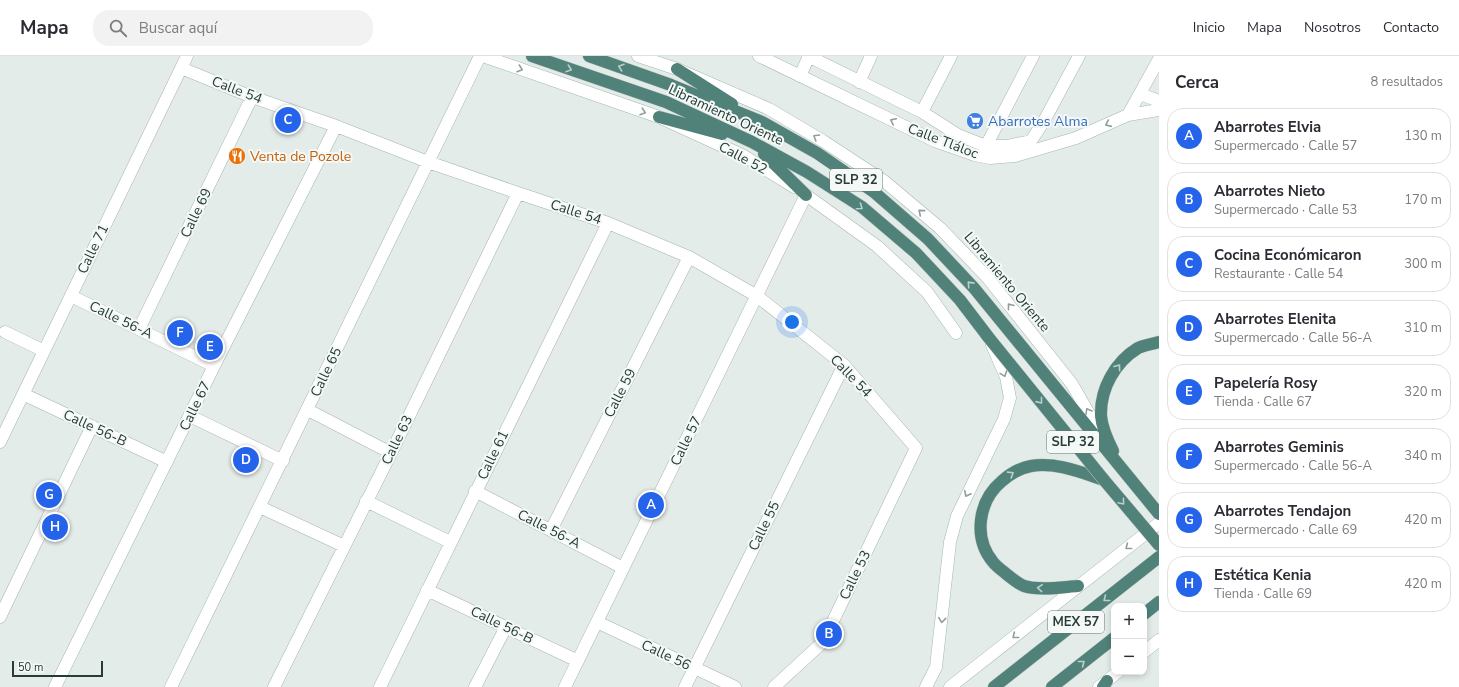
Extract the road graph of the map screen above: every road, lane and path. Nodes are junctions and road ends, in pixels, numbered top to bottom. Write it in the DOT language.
graph roads {
  1 [pos="186,56"];
  2 [pos="482,56"];
  3 [pos="532,56"];
  4 [pos="589,56"];
  5 [pos="638,56"];
  6 [pos="759,56"];
  7 [pos="808,56"];
  8 [pos="871,56"];
  9 [pos="951,56"];
  10 [pos="1033,56"];
  11 [pos="1079,56"];
  12 [pos="1159,59"];
  13 [pos="181,68"];
  14 [pos="677,69"];
  15 [pos="800,76"];
  16 [pos="859,82"];
  17 [pos="1140,94"];
  18 [pos="252,97"];
  19 [pos="1159,101"];
  20 [pos="1159,110"];
  21 [pos="922,112"];
  22 [pos="1128,115"];
  23 [pos="659,117"];
  24 [pos="762,122"];
  25 [pos="336,126"];
  26 [pos="752,142"];
  27 [pos="986,146"];
  28 [pos="990,158"];
  29 [pos="428,162"];
  30 [pos="518,193"];
  31 [pos="806,194"];
  32 [pos="608,223"];
  33 [pos="689,257"];
  34 [pos="71,296"];
  35 [pos="757,296"];
  36 [pos="139,329"];
  37 [pos="5,332"];
  38 [pos="956,333"];
  39 [pos="989,338"];
  40 [pos="1159,342"];
  41 [pos="44,351"];
  42 [pos="844,365"];
  43 [pos="214,366"];
  44 [pos="23,394"];
  45 [pos="308,410"];
  46 [pos="190,416"];
  47 [pos="92,426"];
  48 [pos="0,442"];
  49 [pos="916,448"];
  50 [pos="391,453"];
  51 [pos="283,461"];
  52 [pos="167,462"];
  53 [pos="1121,469"];
  54 [pos="1104,480"];
  55 [pos="475,491"];
  56 [pos="366,500"];
  57 [pos="260,507"];
  58 [pos="1159,514"];
  59 [pos="1159,523"];
  60 [pos="551,530"];
  61 [pos="450,542"];
  62 [pos="1159,545"];
  63 [pos="344,546"];
  64 [pos="1159,557"];
  65 [pos="623,568"];
  66 [pos="1078,586"];
  67 [pos="427,590"];
  68 [pos="1159,602"];
  69 [pos="1147,612"];
  70 [pos="0,617"];
  71 [pos="597,622"];
  72 [pos="506,627"];
  73 [pos="1113,639"];
  74 [pos="1159,640"];
  75 [pos="1147,650"];
  76 [pos="578,661"];
  77 [pos="694,668"];
  78 [pos="1115,675"];
  79 [pos="1103,685"];
  80 [pos="55,687"];
  81 [pos="171,687"];
  82 [pos="274,687"];
  83 [pos="380,687"];
  84 [pos="475,687"];
  85 [pos="565,687"];
  86 [pos="685,687"];
  87 [pos="735,687"];
  88 [pos="774,687"];
  89 [pos="926,687"];
  90 [pos="950,687"];
  91 [pos="994,687"];
  92 [pos="1052,687"];
  1 -- 13 [label="street, Calle 71"];
  2 -- 23 [label="street, Calle 52, one-way"];
  2 -- 29 [label="street, Calle 65"];
  3 -- 26 [label="highway, Libramiento Oriente / SLP 32, one-way"];
  24 -- 4 [label="highway, Libramiento Oriente / SLP 32, one-way"];
  5 -- 14 [label="street, Libramiento Oriente"];
  6 -- 15 [label="street, Calle Tláloc"];
  7 -- 15 [label="street"];
  7 -- 16 [label="street, Calle Tláloc"];
  8 -- 16 [label="street"];
  9 -- 21 [label="street"];
  10 -- 27 [label="street"];
  11 -- 27 [label="street, Calle Tláloc"];
  12 -- 17 [label="street"];
  13 -- 18 [label="street, Calle 54"];
  13 -- 34 [label="street, Calle 71"];
  14 -- 24 [label="highway"];
  53 -- 14 [label="street, Libramiento Oriente, one-way"];
  28 -- 15 [label="street, Calle Tláloc, one-way"];
  16 -- 21 [label="street, Calle Tláloc"];
  17 -- 19 [label="street"];
  17 -- 22 [label="street"];
  18 -- 25 [label="street, Calle 54"];
  18 -- 36 [label="street, Calle 69"];
  20 -- 22 [label="street, Calle Tláloc"];
  21 -- 27 [label="street, Calle Tláloc"];
  22 -- 28 [label="street, Calle Tláloc, one-way"];
  23 -- 26 [label="highway"];
  23 -- 31 [label="street, Calle 52"];
  53 -- 24 [label="highway, Libramiento Oriente / SLP 32, one-way"];
  25 -- 29 [label="street, Calle 54"];
  25 -- 43 [label="street, Calle 67"];
  26 -- 31 [label="highway"];
  26 -- 39 [label="highway, Libramiento Oriente / SLP 32, one-way"];
  27 -- 28 [label="street"];
  29 -- 30 [label="street, Calle 54"];
  29 -- 45 [label="street, Calle 65"];
  30 -- 32 [label="street, Calle 54"];
  30 -- 50 [label="street, Calle 63"];
  31 -- 35 [label="street, Calle 57"];
  31 -- 38 [label="street, Calle 52"];
  32 -- 33 [label="street, Calle 54"];
  32 -- 55 [label="street, Calle 61"];
  33 -- 35 [label="street, Calle 54"];
  33 -- 60 [label="street, Calle 59"];
  34 -- 36 [label="street, Calle 56-A"];
  34 -- 41 [label="street, Calle 71"];
  35 -- 42 [label="street, Calle 54"];
  35 -- 65 [label="street, Calle 57"];
  36 -- 43 [label="street, Calle 56-A"];
  37 -- 41 [label="street"];
  39 -- 54 [label="highway, SLP 32, one-way, bridge"];
  39 -- 89 [label="street, one-way"];
  53 -- 40 [label="highway, one-way"];
  41 -- 44 [label="street, Calle 71"];
  42 -- 49 [label="street, Calle 54"];
  42 -- 77 [label="street, Calle 55"];
  43 -- 46 [label="street, Calle 67"];
  44 -- 47 [label="street, Calle 56-B"];
  44 -- 48 [label="street, Calle 71"];
  45 -- 50 [label="street"];
  45 -- 51 [label="street, Calle 65"];
  46 -- 51 [label="street"];
  46 -- 52 [label="street, Calle 67"];
  47 -- 52 [label="street, Calle 56-B"];
  47 -- 70 [label="street"];
  49 -- 88 [label="street, Calle 53"];
  50 -- 56 [label="street, Calle 63"];
  51 -- 57 [label="street, Calle 65"];
  52 -- 80 [label="street, Calle 67"];
  53 -- 58 [label="highway, SLP 32"];
  54 -- 62 [label="highway, SLP 32, one-way, bridge"];
  66 -- 54 [label="highway, one-way"];
  55 -- 60 [label="street, Calle 56-A"];
  55 -- 61 [label="street, Calle 61"];
  56 -- 61 [label="street"];
  56 -- 63 [label="street, Calle 63"];
  57 -- 63 [label="street"];
  57 -- 81 [label="street, Calle 65"];
  59 -- 66 [label="street, one-way"];
  60 -- 65 [label="street, Calle 56-A"];
  61 -- 67 [label="street, Calle 61"];
  63 -- 82 [label="street, Calle 63"];
  64 -- 91 [label="highway, MEX 57, one-way"];
  65 -- 71 [label="street, Calle 57"];
  66 -- 90 [label="street, one-way"];
  67 -- 72 [label="street, Calle 56-B"];
  67 -- 83 [label="street, Calle 61"];
  68 -- 69 [label="highway"];
  71 -- 76 [label="street, Calle 57"];
  71 -- 77 [label="street, Calle 56"];
  72 -- 76 [label="street, Calle 56-B"];
  72 -- 84 [label="street"];
  92 -- 73 [label="highway, MEX 57, one-way"];
  74 -- 75 [label="street"];
  76 -- 85 [label="street, Calle 57"];
  77 -- 86 [label="street, Calle 55"];
  77 -- 87 [label="street, Calle 56"];
  78 -- 79 [label="street"];
}
